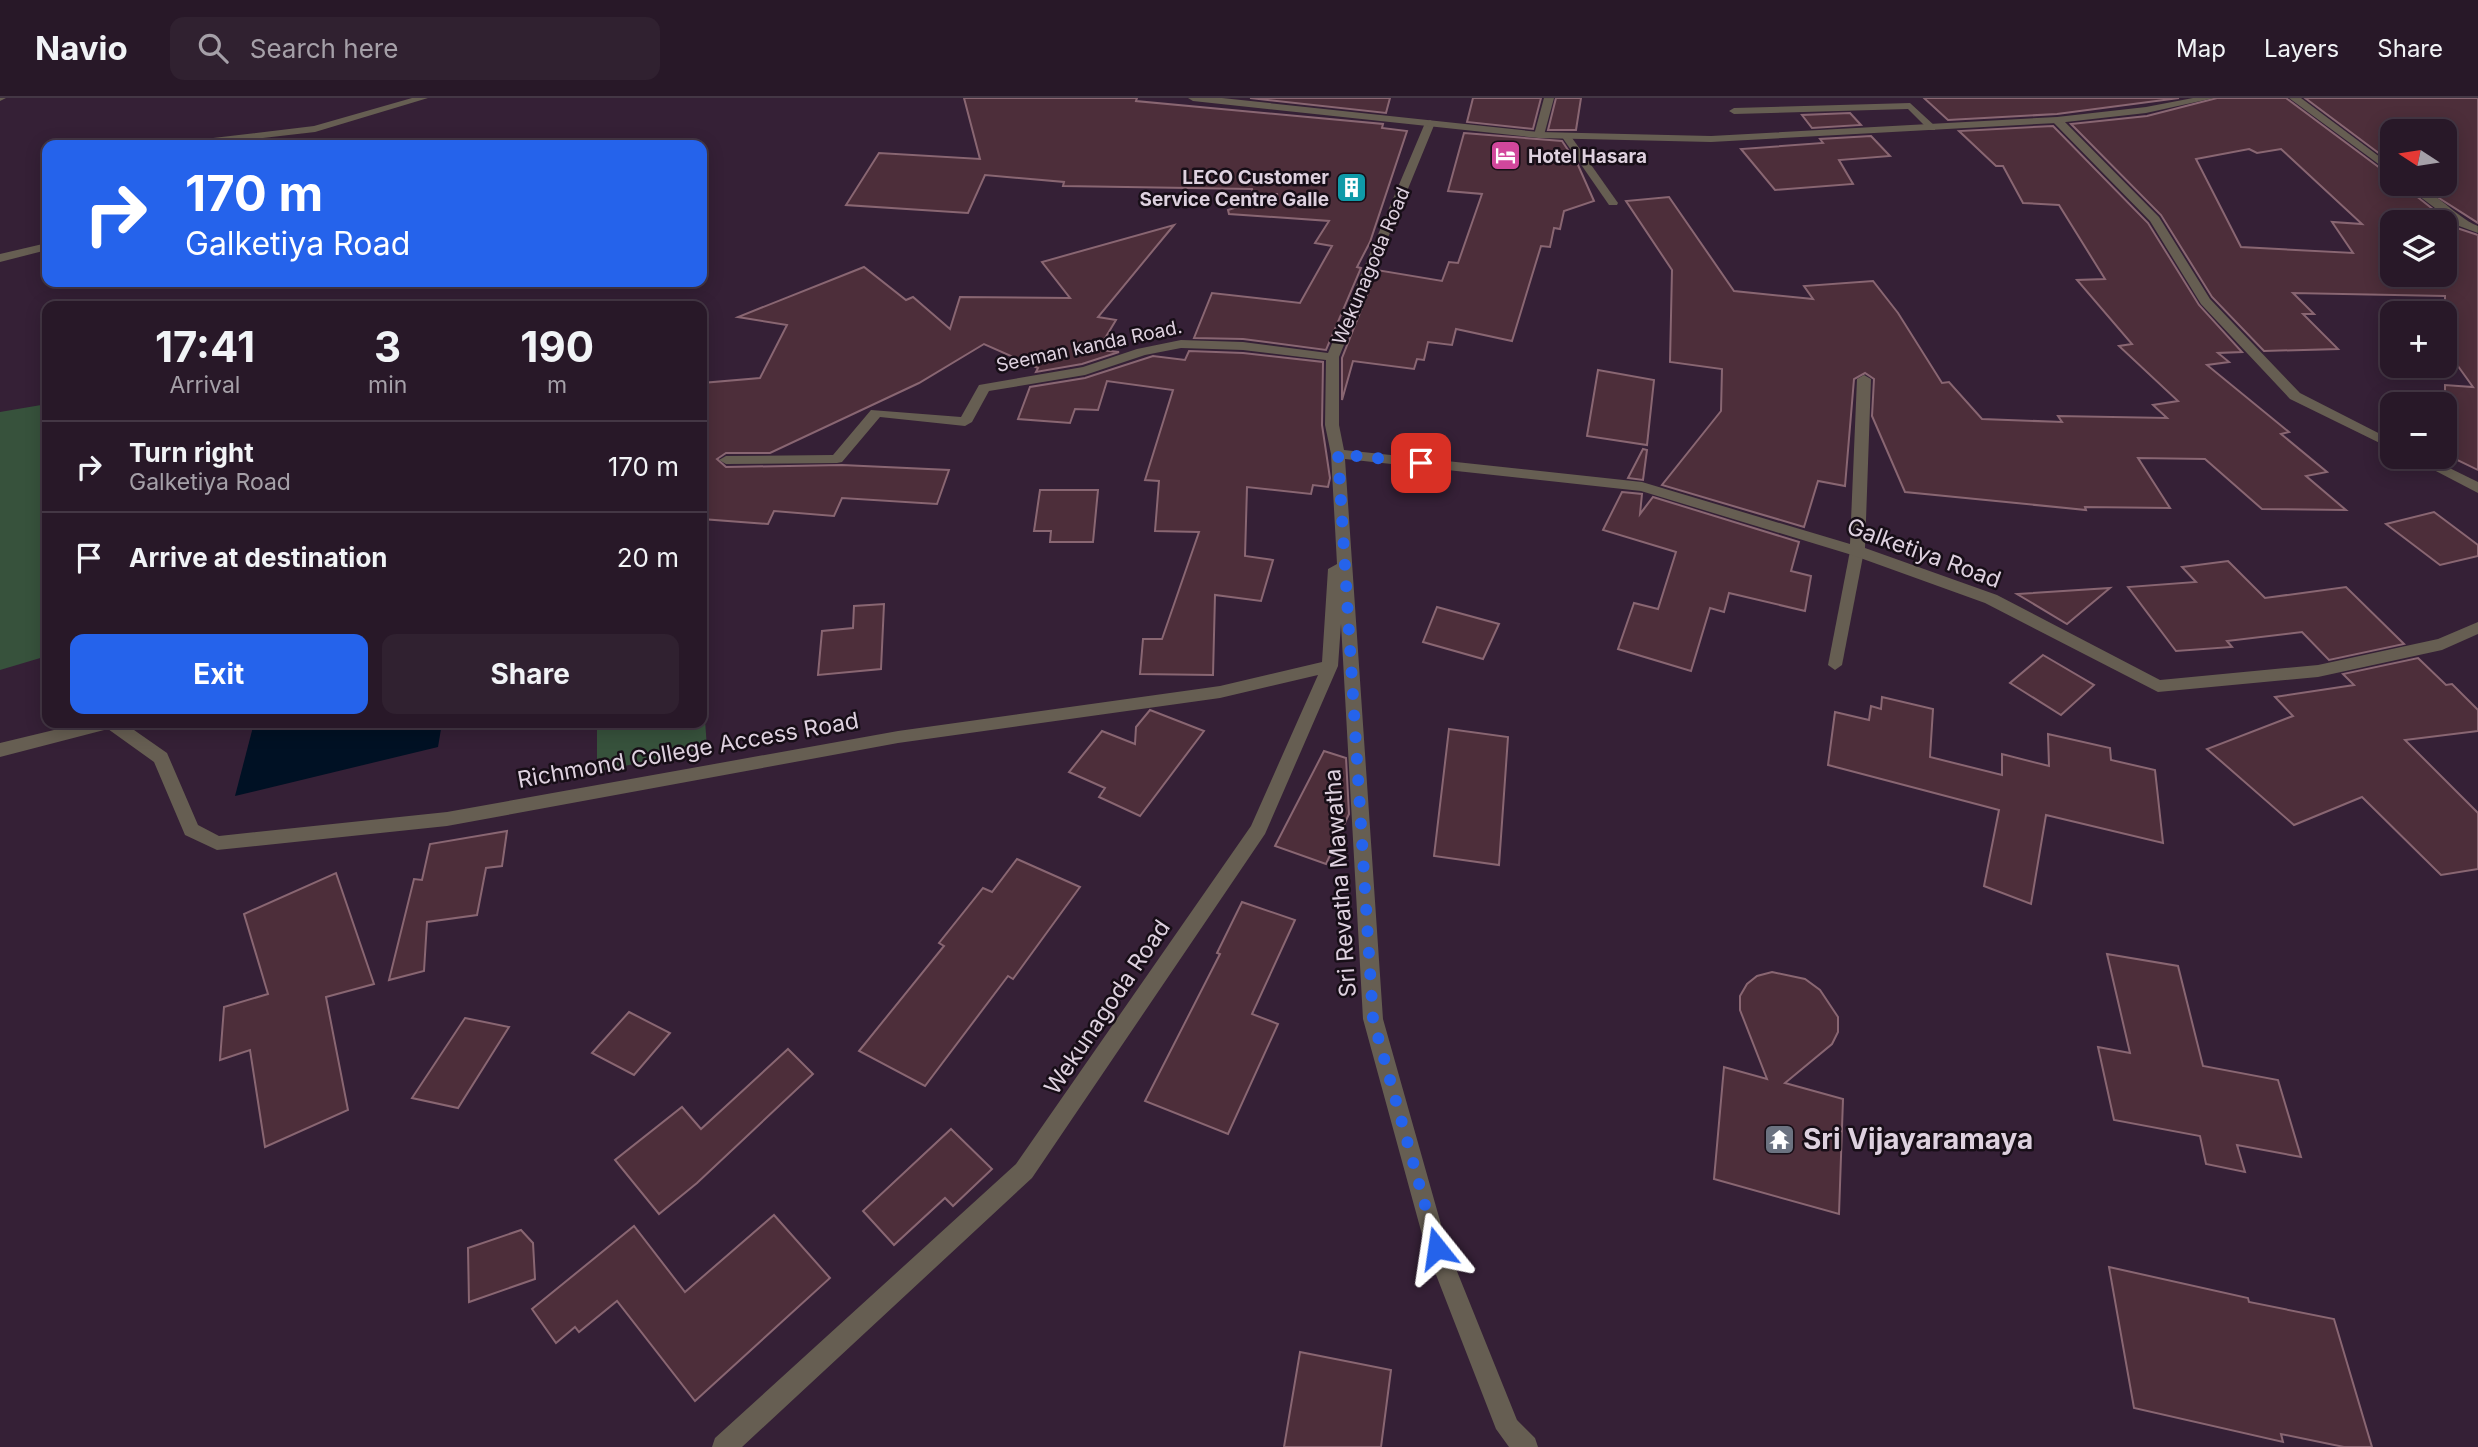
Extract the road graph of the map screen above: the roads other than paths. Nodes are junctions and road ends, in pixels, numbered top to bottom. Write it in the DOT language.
graph roads {
  1 [pos="423,98"];
  2 [pos="1193,98"];
  3 [pos="1549,98"];
  4 [pos="2209,98"];
  5 [pos="2294,98"];
  6 [pos="1734,111"];
  7 [pos="2057,120"];
  8 [pos="1430,123"];
  9 [pos="1933,128"];
  10 [pos="1539,135"];
  11 [pos="1567,137"];
  12 [pos="222,140"];
  13 [pos="2380,162"];
  14 [pos="2425,196"];
  15 [pos="1613,203"];
  16 [pos="2478,229"];
  17 [pos="42,247"];
  18 [pos="0,258"];
  19 [pos="1333,356"];
  20 [pos="1864,379"];
  21 [pos="2380,439"];
  22 [pos="1338,454"];
  23 [pos="726,460"];
  24 [pos="2440,469"];
  25 [pos="1340,488"];
  26 [pos="2478,488"];
  27 [pos="1857,551"];
  28 [pos="2478,628"];
  29 [pos="1835,664"];
  30 [pos="1330,666"];
  31 [pos="90,728"];
  32 [pos="117,728"];
  33 [pos="0,750"];
  34 [pos="724,1447"];
  35 [pos="1526,1447"];
  1 -- 12 [label="street"];
  2 -- 8 [label="street"];
  3 -- 10 [label="lane"];
  4 -- 7 [label="street"];
  5 -- 13 [label="street"];
  6 -- 9 [label="lane"];
  7 -- 9 [label="street"];
  7 -- 21 [label="street"];
  8 -- 10 [label="street"];
  8 -- 19 [label="street, Wekunagoda Road"];
  9 -- 11 [label="street"];
  10 -- 11 [label="street"];
  11 -- 15 [label="lane"];
  14 -- 16 [label="street"];
  17 -- 18 [label="street"];
  19 -- 22 [label="street, Wekunagoda Road"];
  19 -- 23 [label="street, Seeman kanda Road."];
  20 -- 27 [label="street"];
  22 -- 25 [label="street, Sri Revatha Mawatha"];
  22 -- 27 [label="street, Galketiya Road"];
  24 -- 26 [label="street"];
  25 -- 30 [label="street, Wekunagoda Road"];
  25 -- 35 [label="street, Sri Revatha Mawatha"];
  27 -- 28 [label="street, Galketiya Road"];
  27 -- 29 [label="lane"];
  30 -- 32 [label="street, Richmond College Access Road"];
  30 -- 34 [label="street, Wekunagoda Road"];
  31 -- 33 [label="street, Richmond College Access Road"];
}
